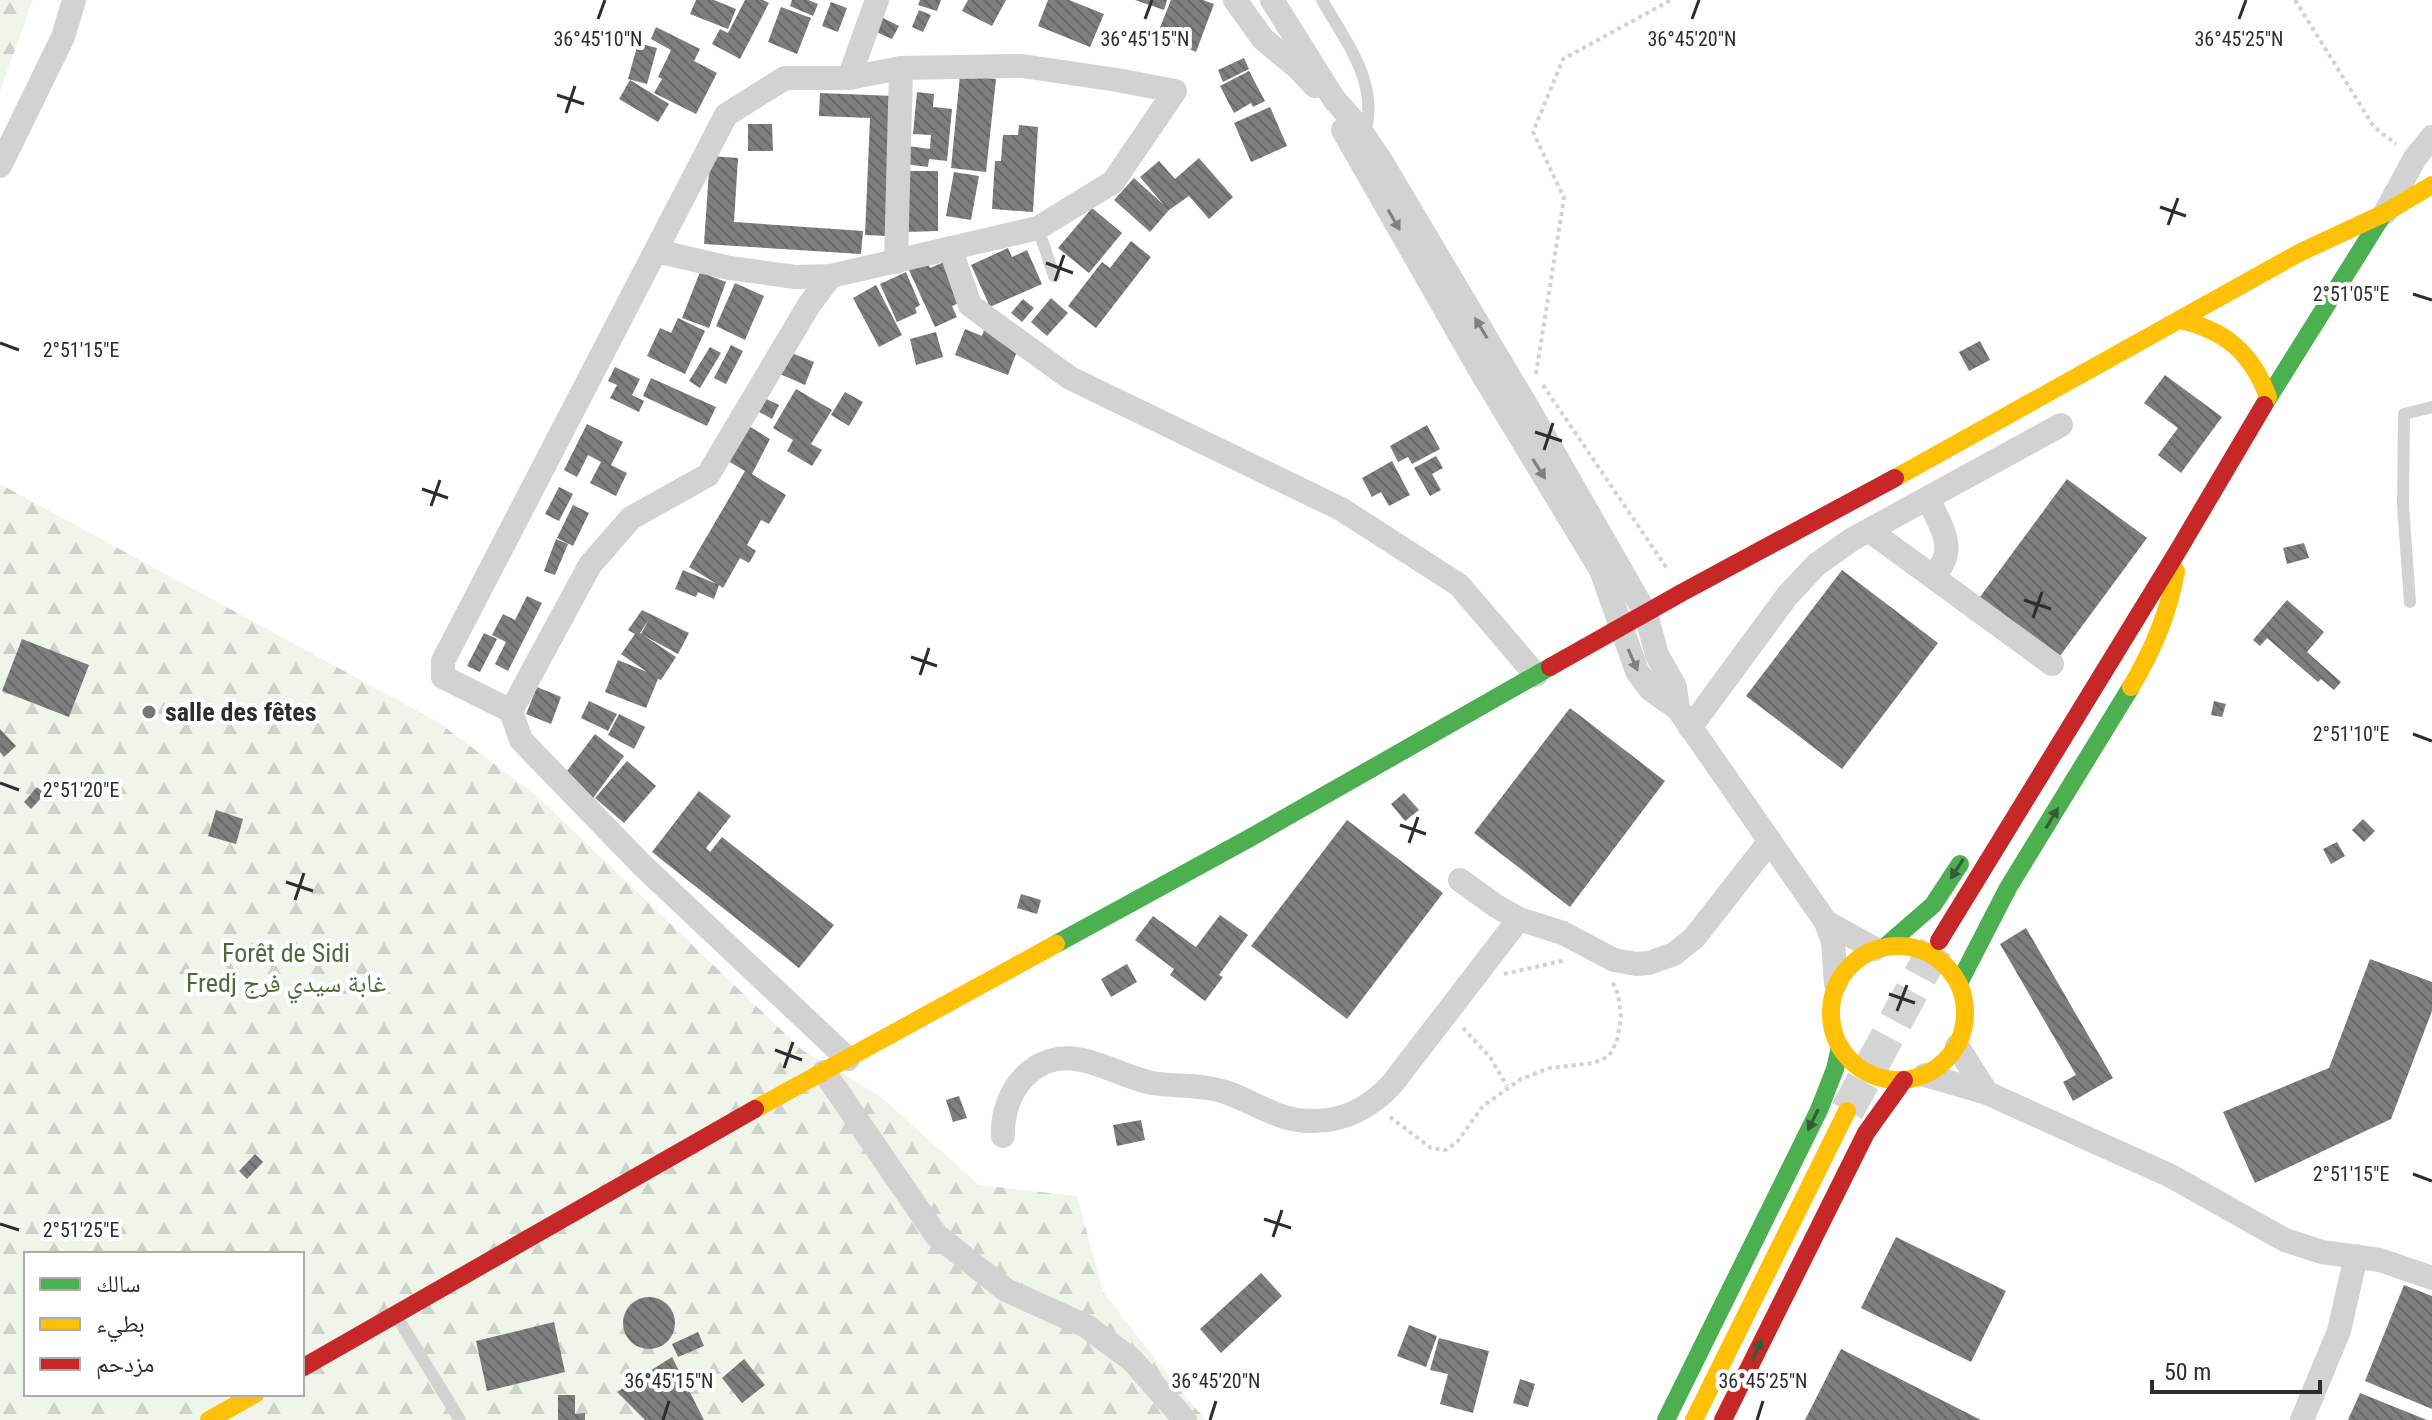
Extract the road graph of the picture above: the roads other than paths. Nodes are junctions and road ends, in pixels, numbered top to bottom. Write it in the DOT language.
graph roads {
  1 [pos="74,0"];
  2 [pos="877,0"];
  3 [pos="1235,0"];
  4 [pos="1272,0"];
  5 [pos="1322,0"];
  6 [pos="901,68"];
  7 [pos="849,78"];
  8 [pos="1364,136"];
  9 [pos="2432,137"];
  10 [pos="0,166"];
  11 [pos="2432,185"];
  12 [pos="2385,213"];
  13 [pos="1038,228"];
  14 [pos="950,248"];
  15 [pos="656,251"];
  16 [pos="896,262"];
  17 [pos="2309,264"];
  18 [pos="831,276"];
  19 [pos="1054,276"];
  20 [pos="2327,303"];
  21 [pos="2180,320"];
  22 [pos="1490,366"];
  23 [pos="2268,397"];
  24 [pos="2432,407"];
  25 [pos="1519,415"];
  26 [pos="2061,425"];
  27 [pos="1928,499"];
  28 [pos="1870,531"];
  29 [pos="2176,554"];
  30 [pos="1932,576"];
  31 [pos="2410,602"];
  32 [pos="2123,604"];
  33 [pos="1646,614"];
  34 [pos="1621,627"];
  35 [pos="2052,664"];
  36 [pos="1536,675"];
  37 [pos="511,711"];
  38 [pos="1684,719"];
  39 [pos="1770,841"];
  40 [pos="1967,852"];
  41 [pos="1460,880"];
  42 [pos="1519,919"];
  43 [pos="1826,922"];
  44 [pos="1939,941"];
  45 [pos="1881,947"];
  46 [pos="1959,983"];
  47 [pos="1836,984"];
  48 [pos="1957,1046"];
  49 [pos="1840,1047"];
  50 [pos="848,1059"];
  51 [pos="824,1072"];
  52 [pos="1914,1078"];
  53 [pos="1987,1093"];
  54 [pos="1847,1111"];
  55 [pos="1003,1136"];
  56 [pos="2356,1256"];
  57 [pos="2432,1278"];
  58 [pos="395,1314"];
  59 [pos="304,1367"];
  60 [pos="251,1396"];
  61 [pos="209,1420"];
  62 [pos="460,1420"];
  63 [pos="1185,1420"];
  64 [pos="1666,1420"];
  65 [pos="1694,1420"];
  66 [pos="1723,1420"];
  67 [pos="2302,1420"];
  1 -- 10 [label="street"];
  2 -- 7 [label="street"];
  3 -- 22 [label="street, one-way"];
  4 -- 8 [label="street"];
  5 -- 8 [label="lane"];
  6 -- 7 [label="street"];
  6 -- 13 [label="street"];
  6 -- 16 [label="street"];
  7 -- 15 [label="street"];
  22 -- 8 [label="street, one-way"];
  9 -- 12 [label="street"];
  11 -- 12 [label="main road"];
  12 -- 17 [label="main road"];
  12 -- 20 [label="main road"];
  13 -- 14 [label="street"];
  13 -- 19 [label="lane"];
  14 -- 16 [label="street"];
  14 -- 36 [label="street"];
  15 -- 18 [label="street"];
  15 -- 37 [label="street"];
  16 -- 18 [label="street"];
  17 -- 20 [label="main road"];
  17 -- 21 [label="main road"];
  18 -- 37 [label="street"];
  20 -- 23 [label="main road"];
  21 -- 23 [label="main road"];
  21 -- 33 [label="main road"];
  22 -- 25 [label="street"];
  23 -- 29 [label="main road"];
  24 -- 31 [label="lane"];
  25 -- 33 [label="street"];
  25 -- 34 [label="street, one-way"];
  26 -- 27 [label="street"];
  27 -- 28 [label="street"];
  27 -- 30 [label="street"];
  28 -- 30 [label="street"];
  28 -- 38 [label="street"];
  29 -- 32 [label="main road"];
  29 -- 44 [label="main road"];
  46 -- 29 [label="main road, one-way"];
  30 -- 35 [label="street"];
  33 -- 34 [label="main road"];
  33 -- 38 [label="street"];
  34 -- 36 [label="main road"];
  34 -- 38 [label="street, one-way"];
  36 -- 50 [label="main road"];
  37 -- 50 [label="street"];
  38 -- 39 [label="street"];
  39 -- 42 [label="street"];
  39 -- 43 [label="street"];
  40 -- 45 [label="main road, one-way"];
  41 -- 42 [label="street"];
  42 -- 55 [label="street"];
  43 -- 45 [label="street"];
  43 -- 47 [label="street"];
  45 -- 46 [label="main road"];
  45 -- 47 [label="main road"];
  46 -- 48 [label="main road"];
  47 -- 49 [label="main road"];
  48 -- 52 [label="main road"];
  48 -- 53 [label="street"];
  49 -- 52 [label="main road"];
  49 -- 64 [label="main road, one-way"];
  50 -- 51 [label="main road"];
  51 -- 58 [label="main road"];
  51 -- 63 [label="street"];
  52 -- 53 [label="street"];
  66 -- 52 [label="main road, one-way"];
  53 -- 56 [label="street"];
  54 -- 65 [label="main road"];
  56 -- 57 [label="street"];
  56 -- 67 [label="street"];
  58 -- 59 [label="main road"];
  58 -- 62 [label="lane"];
  60 -- 61 [label="main road"];
}
